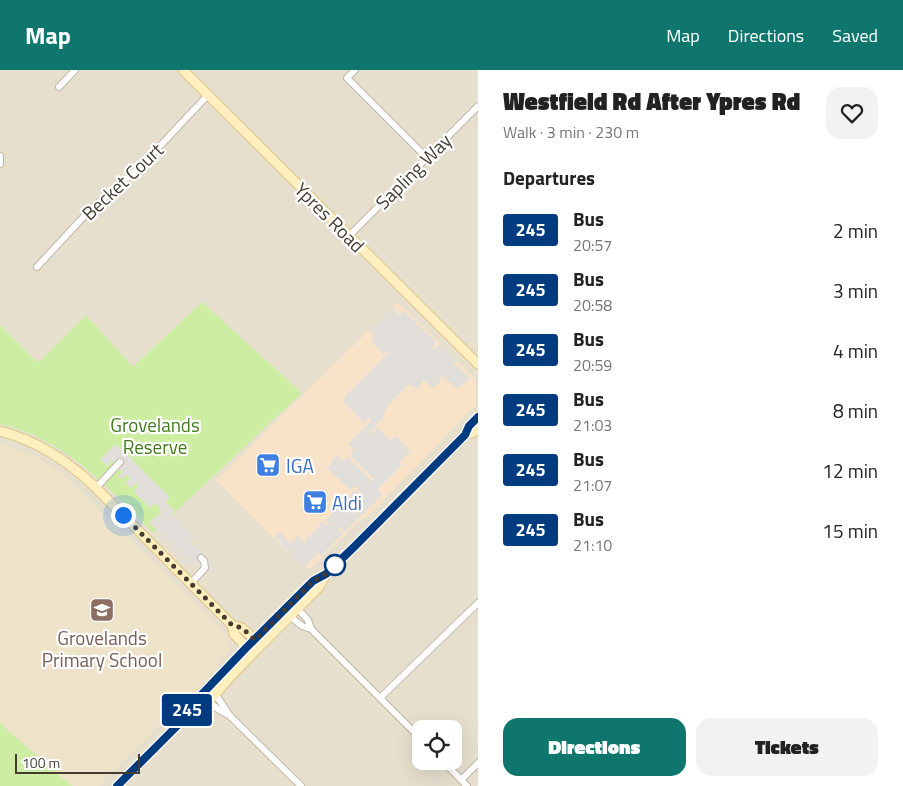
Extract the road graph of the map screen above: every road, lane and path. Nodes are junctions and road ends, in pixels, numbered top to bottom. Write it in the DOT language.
graph roads {
  1 [pos="75,70"];
  2 [pos="183,70"];
  3 [pos="354,70"];
  4 [pos="59,87"];
  5 [pos="208,95"];
  6 [pos="478,106"];
  7 [pos="0,156"];
  8 [pos="426,157"];
  9 [pos="0,164"];
  10 [pos="349,236"];
  11 [pos="37,267"];
  12 [pos="478,364"];
  13 [pos="478,417"];
  14 [pos="478,428"];
  15 [pos="0,431"];
  16 [pos="465,435"];
  17 [pos="120,462"];
  18 [pos="96,488"];
  19 [pos="201,558"];
  20 [pos="191,584"];
  21 [pos="478,603"];
  22 [pos="294,606"];
  23 [pos="287,613"];
  24 [pos="232,625"];
  25 [pos="311,629"];
  26 [pos="258,643"];
  27 [pos="249,651"];
  28 [pos="212,691"];
  29 [pos="205,698"];
  30 [pos="380,698"];
  31 [pos="230,716"];
  32 [pos="412,730"];
  33 [pos="478,763"];
  34 [pos="452,770"];
  35 [pos="461,780"];
  36 [pos="117,786"];
  37 [pos="301,786"];
  38 [pos="468,786"];
  1 -- 4 [label="street"];
  2 -- 5 [label="street, Ypres Road"];
  3 -- 8 [label="street"];
  5 -- 10 [label="street, Ypres Road"];
  5 -- 11 [label="street, Becket Court"];
  6 -- 8 [label="street, Sapling Way"];
  7 -- 9 [label="street"];
  8 -- 10 [label="street, Sapling Way"];
  10 -- 12 [label="street, Ypres Road"];
  13 -- 16 [label="street"];
  14 -- 16 [label="street"];
  15 -- 18 [label="street"];
  16 -- 22 [label="street"];
  17 -- 18 [label="street"];
  18 -- 20 [label="street"];
  19 -- 20 [label="street"];
  20 -- 24 [label="street"];
  21 -- 30 [label="street"];
  22 -- 23 [label="street"];
  22 -- 25 [label="street"];
  23 -- 25 [label="street"];
  23 -- 26 [label="street"];
  24 -- 26 [label="street"];
  24 -- 27 [label="street"];
  25 -- 30 [label="street"];
  26 -- 27 [label="street"];
  27 -- 28 [label="street"];
  28 -- 29 [label="street"];
  28 -- 31 [label="street"];
  29 -- 31 [label="street"];
  29 -- 36 [label="street"];
  30 -- 32 [label="street"];
  31 -- 37 [label="street"];
  33 -- 35 [label="street"];
  34 -- 35 [label="street"];
  35 -- 38 [label="street"];
}
